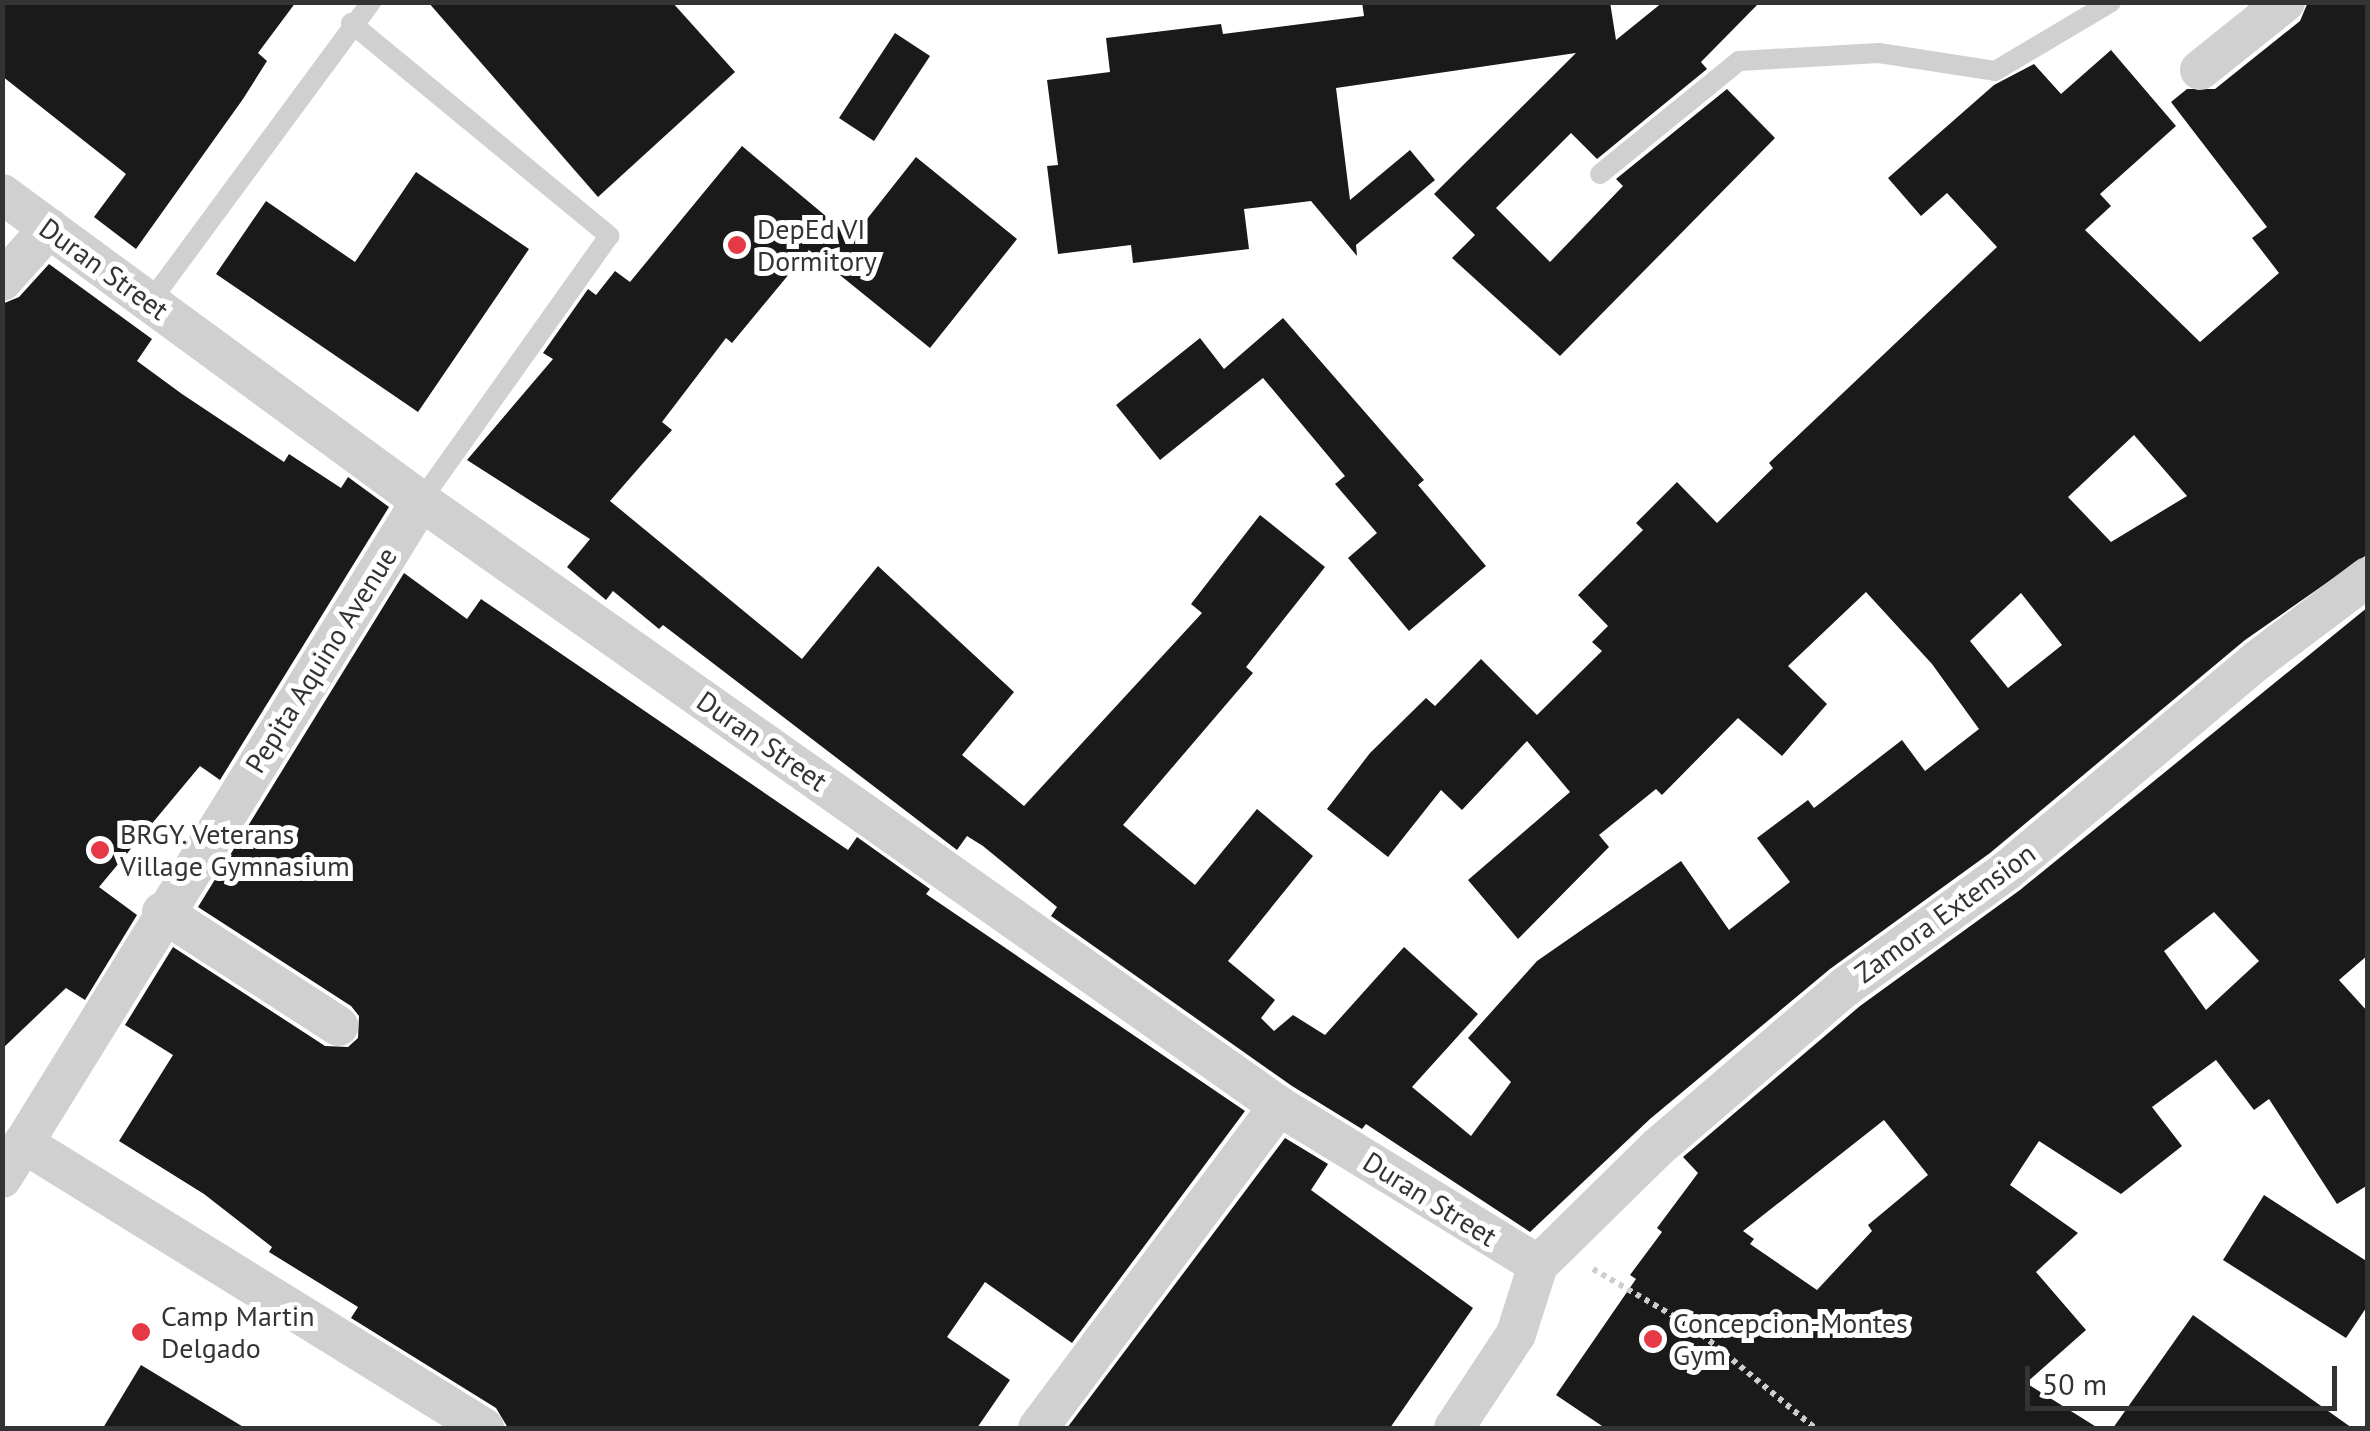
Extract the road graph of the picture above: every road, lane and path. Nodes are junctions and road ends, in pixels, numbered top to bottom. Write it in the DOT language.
graph roads {
  1 [pos="372,2"];
  2 [pos="2111,2"];
  3 [pos="2285,2"];
  4 [pos="350,23"];
  5 [pos="2200,70"];
  6 [pos="1600,174"];
  7 [pos="2,194"];
  8 [pos="49,228"];
  9 [pos="2,281"];
  10 [pos="150,302"];
  11 [pos="421,501"];
  12 [pos="2368,578"];
  13 [pos="162,912"];
  14 [pos="338,1026"];
  15 [pos="1279,1106"];
  16 [pos="23,1143"];
  17 [pos="2,1178"];
  18 [pos="1548,1256"];
  19 [pos="484,1428"];
  20 [pos="1038,1428"];
  21 [pos="1454,1428"];
  22 [pos="1815,1428"];
  1 -- 4 [label="lane"];
  2 -- 6 [label="lane"];
  3 -- 5 [label="street"];
  4 -- 10 [label="lane"];
  4 -- 11 [label="lane"];
  7 -- 8 [label="street, Duran Street"];
  8 -- 9 [label="street"];
  8 -- 10 [label="street, Duran Street"];
  10 -- 11 [label="street, Duran Street"];
  11 -- 13 [label="street, Pepita Aquino Avenue"];
  11 -- 15 [label="street, Duran Street"];
  12 -- 18 [label="street, Zamora Extension"];
  13 -- 14 [label="street"];
  13 -- 16 [label="street, Pepita Aquino Avenue"];
  15 -- 18 [label="street, Duran Street"];
  15 -- 20 [label="street"];
  16 -- 17 [label="street, Pepita Aquino Avenue"];
  16 -- 19 [label="street"];
  18 -- 21 [label="street"];
  18 -- 22 [label="path"];
}
